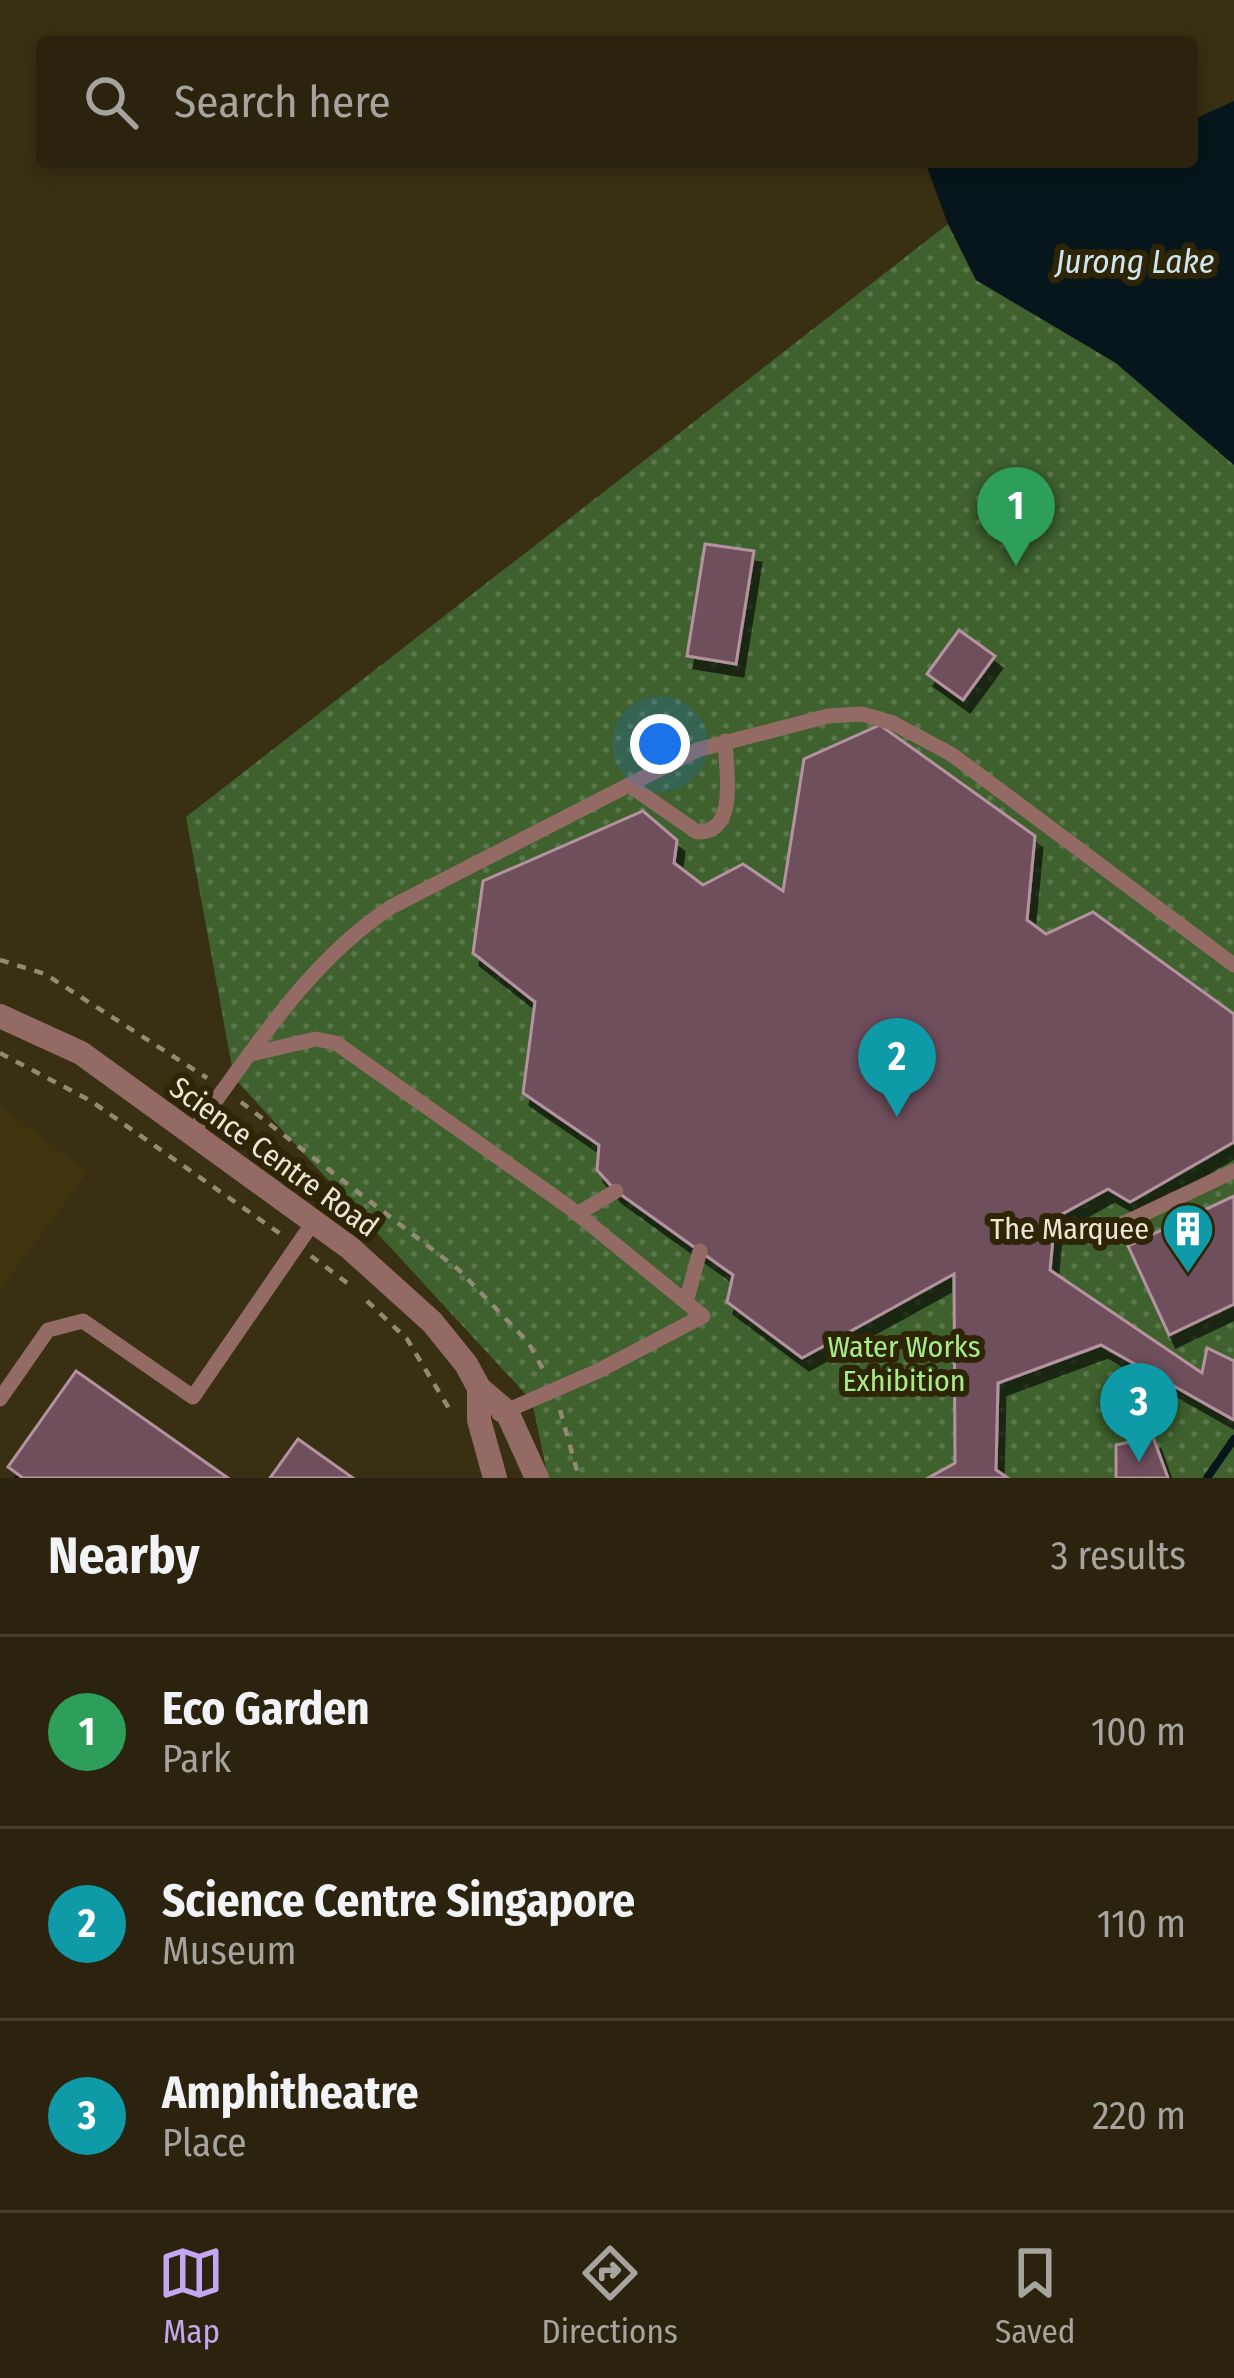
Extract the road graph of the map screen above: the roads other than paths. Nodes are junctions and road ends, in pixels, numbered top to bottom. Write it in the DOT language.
graph roads {
  1 [pos="725,741"];
  2 [pos="629,784"];
  3 [pos="1234,965"];
  4 [pos="0,1016"];
  5 [pos="251,1054"];
  6 [pos="192,1133"];
  7 [pos="1234,1171"];
  8 [pos="616,1191"];
  9 [pos="577,1214"];
  10 [pos="314,1221"];
  11 [pos="1093,1238"];
  12 [pos="700,1251"];
  13 [pos="686,1301"];
  14 [pos="479,1388"];
  15 [pos="0,1399"];
  16 [pos="507,1412"];
  17 [pos="470,1425"];
  18 [pos="495,1478"];
  19 [pos="537,1478"];
  1 -- 2 [label="lane"];
  1 -- 2 [label="lane"];
  1 -- 3 [label="lane"];
  2 -- 5 [label="lane"];
  4 -- 6 [label="street, Science Centre Road"];
  5 -- 6 [label="lane"];
  5 -- 9 [label="lane"];
  6 -- 10 [label="street, Science Centre Road"];
  7 -- 11 [label="lane"];
  8 -- 9 [label="lane"];
  9 -- 13 [label="lane"];
  10 -- 14 [label="street, Science Centre Road"];
  10 -- 15 [label="lane"];
  12 -- 13 [label="lane"];
  13 -- 16 [label="lane"];
  14 -- 16 [label="street, Science Centre Road"];
  14 -- 17 [label="street"];
  16 -- 17 [label="lane"];
  16 -- 19 [label="street, Science Centre Road"];
  17 -- 18 [label="street"];
}
